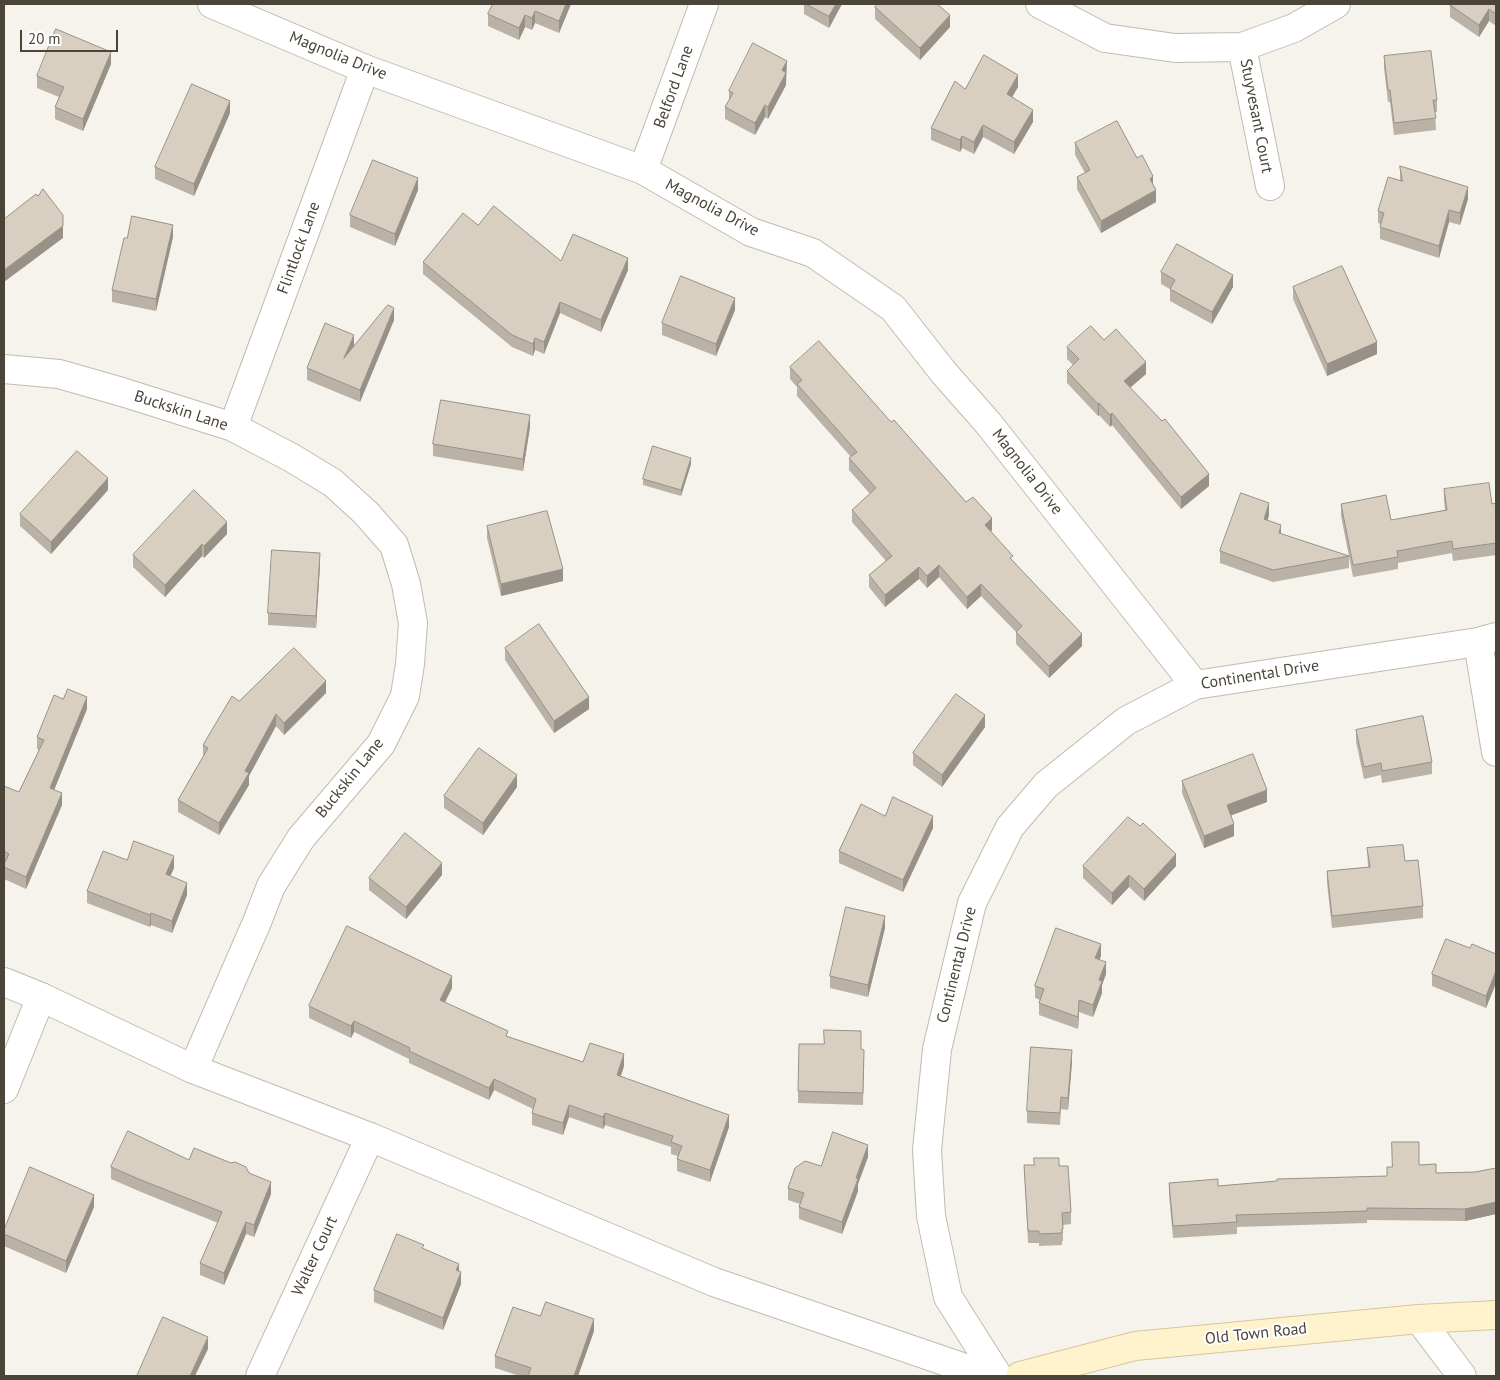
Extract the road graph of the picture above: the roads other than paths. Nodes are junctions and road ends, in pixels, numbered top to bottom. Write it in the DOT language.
graph roads {
  1 [pos="212,4"];
  2 [pos="704,4"];
  3 [pos="1040,4"];
  4 [pos="1336,4"];
  5 [pos="1242,47"];
  6 [pos="365,69"];
  7 [pos="643,170"];
  8 [pos="1270,186"];
  9 [pos="4,369"];
  10 [pos="233,427"];
  11 [pos="1487,639"];
  12 [pos="1195,685"];
  13 [pos="1496,752"];
  14 [pos="4,982"];
  15 [pos="41,997"];
  16 [pos="193,1069"];
  17 [pos="4,1089"];
  18 [pos="370,1137"];
  19 [pos="1496,1314"];
  20 [pos="1419,1319"];
  21 [pos="260,1376"];
  22 [pos="988,1376"];
  23 [pos="998,1376"];
  24 [pos="1020,1376"];
  25 [pos="1462,1376"];
  1 -- 6 [label="street, Magnolia Drive"];
  2 -- 7 [label="street, Belford Lane"];
  3 -- 5 [label="street"];
  4 -- 5 [label="street"];
  5 -- 8 [label="street, Stuyvesant Court"];
  6 -- 7 [label="street, Magnolia Drive"];
  6 -- 10 [label="street, Flintlock Lane"];
  7 -- 12 [label="street, Magnolia Drive"];
  9 -- 10 [label="street, Buckskin Lane"];
  10 -- 16 [label="street, Buckskin Lane"];
  11 -- 12 [label="street, Continental Drive"];
  11 -- 13 [label="street"];
  12 -- 23 [label="street, Continental Drive"];
  14 -- 15 [label="street"];
  15 -- 16 [label="street"];
  15 -- 17 [label="street"];
  16 -- 18 [label="street"];
  18 -- 21 [label="street, Walter Court"];
  18 -- 22 [label="street"];
  19 -- 20 [label="main road, Old Town Road"];
  20 -- 24 [label="main road, Old Town Road"];
  20 -- 25 [label="street"];
}
